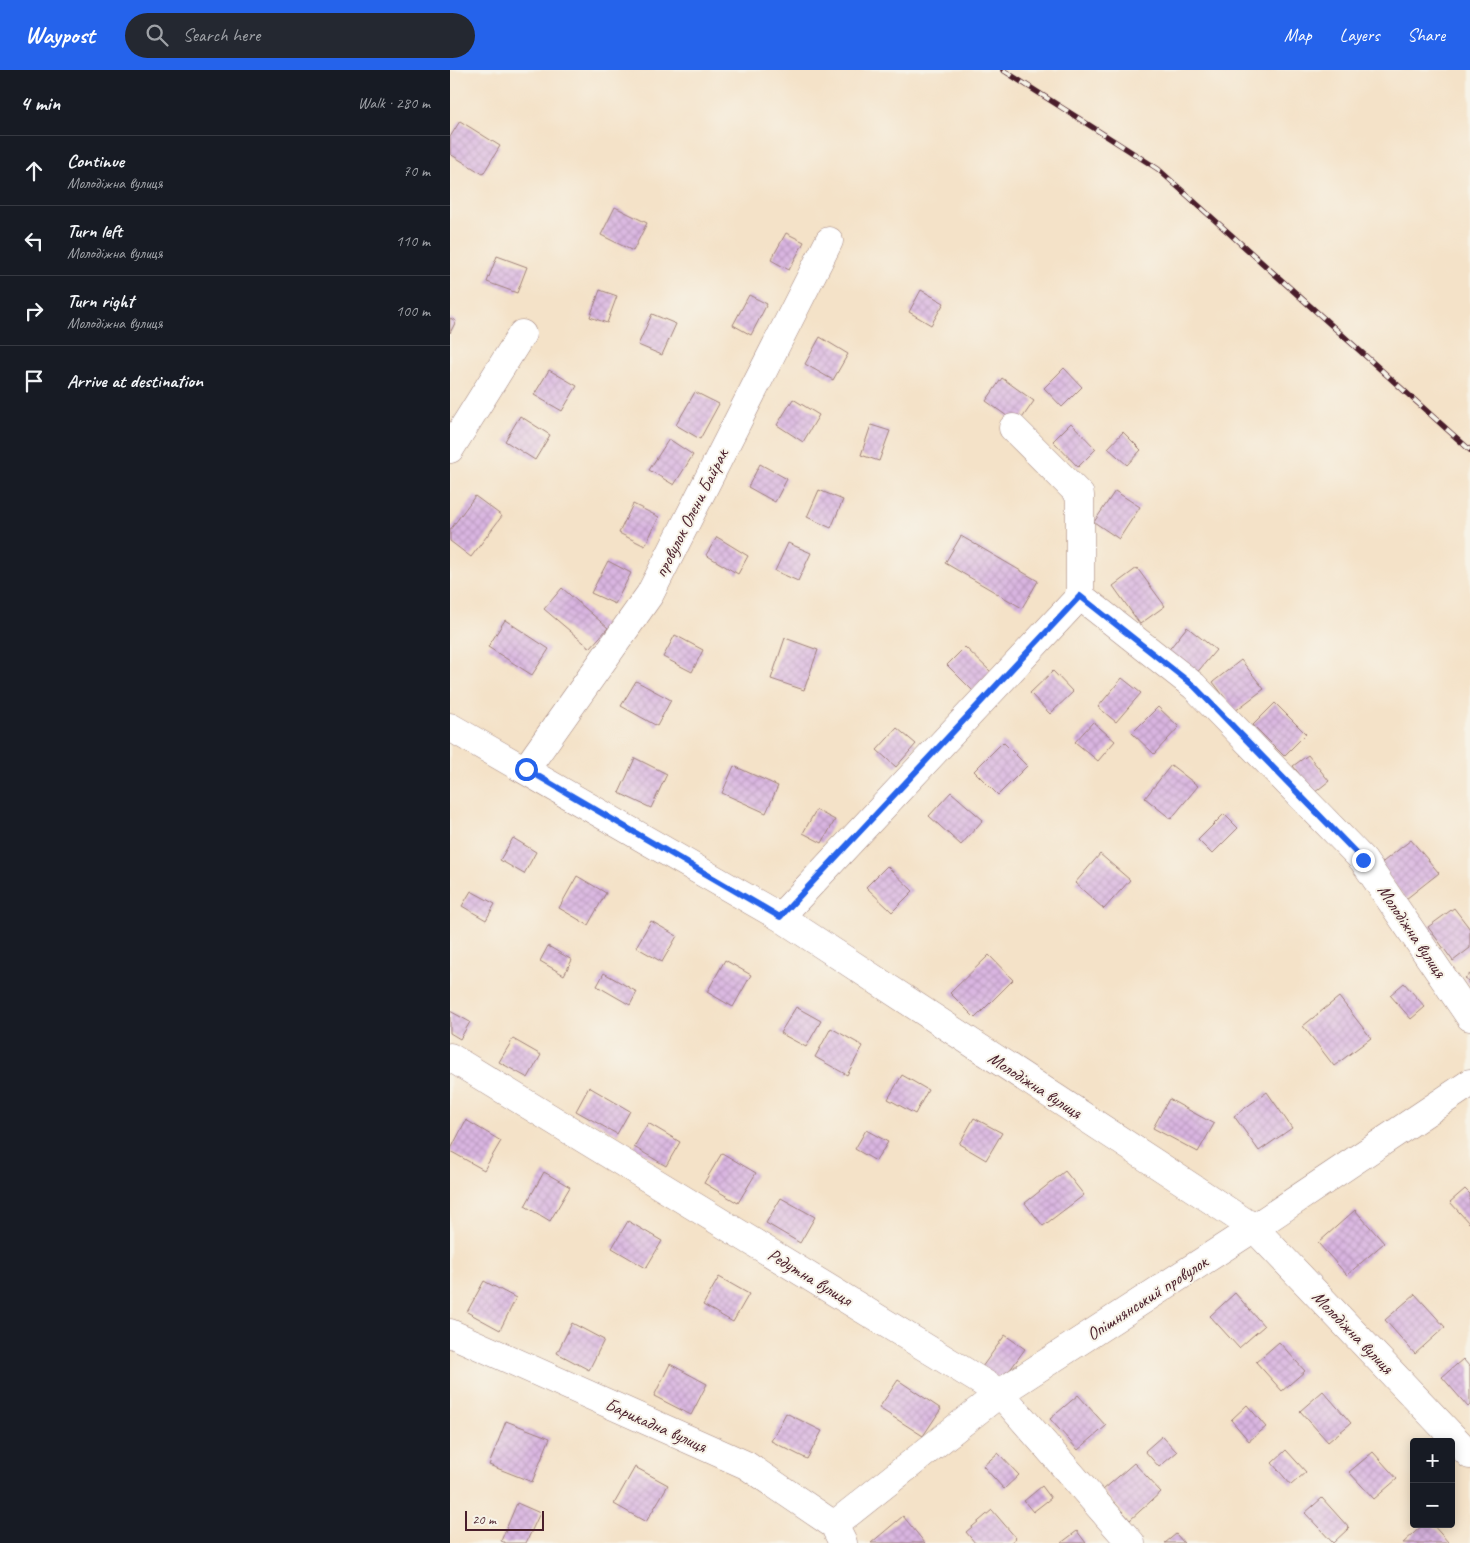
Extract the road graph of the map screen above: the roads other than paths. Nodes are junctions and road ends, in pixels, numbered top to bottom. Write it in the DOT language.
graph roads {
  1 [pos="829,241"];
  2 [pos="522,334"];
  3 [pos="1013,428"];
  4 [pos="450,448"];
  5 [pos="1080,596"];
  6 [pos="450,727"];
  7 [pos="526,769"];
  8 [pos="780,917"];
  9 [pos="1470,1017"];
  10 [pos="450,1057"];
  11 [pos="1470,1083"];
  12 [pos="1254,1228"];
  13 [pos="450,1333"];
  14 [pos="1000,1393"];
  15 [pos="1470,1455"];
  16 [pos="838,1534"];
  17 [pos="1130,1543"];
  1 -- 7 [label="street, провулок Олени Байрак"];
  2 -- 4 [label="street"];
  3 -- 5 [label="street"];
  5 -- 8 [label="street"];
  5 -- 9 [label="street, Молодіжна вулиця"];
  6 -- 7 [label="street, Молодіжна вулиця"];
  7 -- 8 [label="street, Молодіжна вулиця"];
  8 -- 12 [label="street, Молодіжна вулиця"];
  10 -- 14 [label="street, Редутна вулиця"];
  11 -- 12 [label="street, Опішнянський провулок"];
  12 -- 14 [label="street, Опішнянський провулок"];
  12 -- 15 [label="street, Молодіжна вулиця"];
  13 -- 16 [label="street, Барикадна вулиця"];
  14 -- 16 [label="street, Опішнянський провулок"];
  14 -- 17 [label="street, Редутна вулиця"];
}
